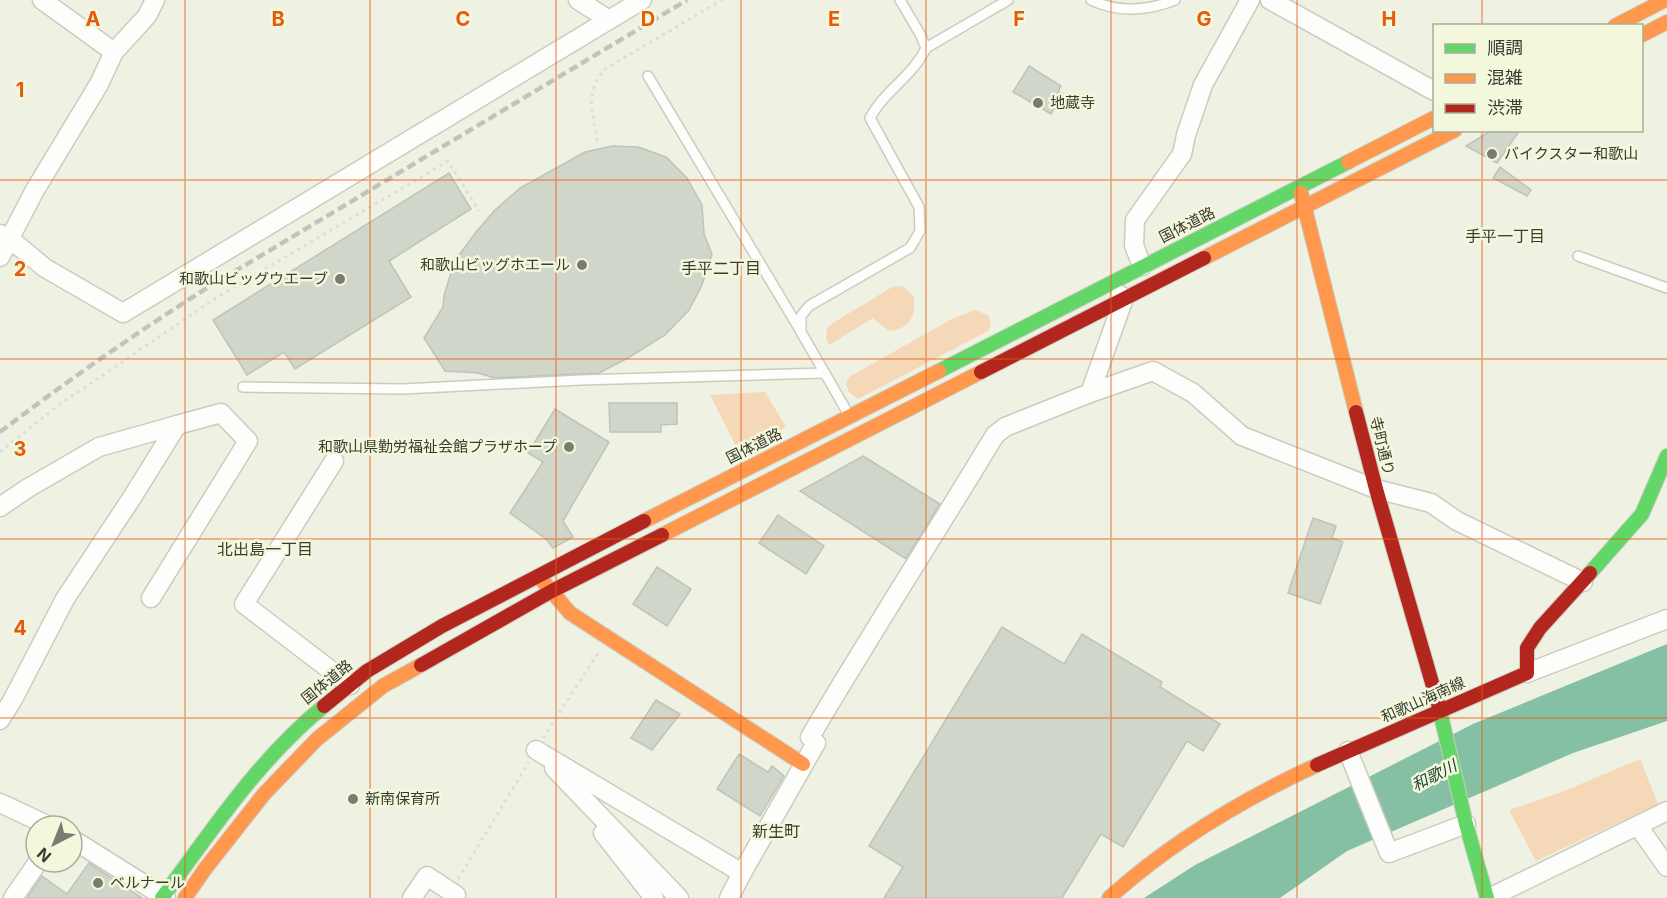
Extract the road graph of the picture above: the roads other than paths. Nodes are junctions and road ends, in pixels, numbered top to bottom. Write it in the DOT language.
graph roads {
  1 [pos="42,0"];
  2 [pos="155,0"];
  3 [pos="578,0"];
  4 [pos="642,0"];
  5 [pos="900,0"];
  6 [pos="1008,0"];
  7 [pos="1091,0"];
  8 [pos="1174,0"];
  9 [pos="1251,0"];
  10 [pos="1270,0"];
  11 [pos="1666,1"];
  12 [pos="609,20"];
  13 [pos="1667,22"];
  14 [pos="1619,24"];
  15 [pos="1643,34"];
  16 [pos="926,48"];
  17 [pos="114,52"];
  18 [pos="648,76"];
  19 [pos="1433,90"];
  20 [pos="1433,119"];
  21 [pos="1451,132"];
  22 [pos="1299,187"];
  23 [pos="1305,208"];
  24 [pos="5,236"];
  25 [pos="1578,256"];
  26 [pos="0,257"];
  27 [pos="1143,266"];
  28 [pos="1113,282"];
  29 [pos="1667,288"];
  30 [pos="1123,301"];
  31 [pos="801,332"];
  32 [pos="825,373"];
  33 [pos="243,387"];
  34 [pos="1090,393"];
  35 [pos="850,416"];
  36 [pos="177,425"];
  37 [pos="861,435"];
  38 [pos="1667,456"];
  39 [pos="334,461"];
  40 [pos="1376,489"];
  41 [pos="0,507"];
  42 [pos="538,575"];
  43 [pos="1583,582"];
  44 [pos="550,592"];
  45 [pos="151,598"];
  46 [pos="1667,619"];
  47 [pos="1527,673"];
  48 [pos="350,685"];
  49 [pos="1440,711"];
  50 [pos="0,720"];
  51 [pos="536,750"];
  52 [pos="1351,758"];
  53 [pos="802,764"];
  54 [pos="0,803"];
  55 [pos="1667,811"];
  56 [pos="24,814"];
  57 [pos="1465,818"];
  58 [pos="1638,826"];
  59 [pos="84,847"];
  60 [pos="1667,867"];
  61 [pos="742,873"];
  62 [pos="30,874"];
  63 [pos="452,895"];
  64 [pos="13,898"];
  65 [pos="164,898"];
  66 [pos="185,898"];
  67 [pos="412,898"];
  68 [pos="654,898"];
  69 [pos="679,898"];
  70 [pos="729,898"];
  71 [pos="1109,898"];
  72 [pos="1488,898"];
  1 -- 17 [label="street"];
  2 -- 17 [label="street"];
  3 -- 12 [label="street"];
  4 -- 12 [label="street"];
  5 -- 16 [label="lane"];
  6 -- 16 [label="lane"];
  7 -- 8 [label="lane"];
  9 -- 27 [label="street"];
  10 -- 19 [label="street"];
  11 -- 14 [label="street"];
  12 -- 24 [label="street"];
  13 -- 15 [label="street"];
  16 -- 31 [label="lane"];
  17 -- 24 [label="street"];
  18 -- 31 [label="lane"];
  20 -- 22 [label="street, 国体道路"];
  21 -- 23 [label="street"];
  22 -- 23 [label="street, 寺町通り"];
  22 -- 27 [label="street, 国体道路"];
  23 -- 30 [label="street"];
  23 -- 40 [label="street, 寺町通り"];
  24 -- 26 [label="street"];
  25 -- 29 [label="lane"];
  27 -- 28 [label="street, 国体道路"];
  28 -- 30 [label="street"];
  28 -- 35 [label="street, 国体道路"];
  30 -- 34 [label="street"];
  30 -- 37 [label="street"];
  31 -- 32 [label="lane"];
  32 -- 33 [label="lane"];
  32 -- 35 [label="lane"];
  34 -- 40 [label="street"];
  34 -- 53 [label="street"];
  35 -- 37 [label="lane"];
  35 -- 42 [label="street, 国体道路"];
  36 -- 41 [label="street"];
  36 -- 45 [label="street"];
  36 -- 50 [label="street"];
  37 -- 44 [label="street"];
  38 -- 43 [label="street"];
  39 -- 48 [label="street"];
  40 -- 43 [label="street"];
  40 -- 49 [label="street, 寺町通り"];
  42 -- 44 [label="street"];
  42 -- 48 [label="street, 国体道路"];
  43 -- 47 [label="street"];
  44 -- 53 [label="street"];
  44 -- 66 [label="street"];
  46 -- 47 [label="street"];
  47 -- 49 [label="street, 和歌山海南線"];
  48 -- 65 [label="street, 国体道路"];
  49 -- 52 [label="street, 和歌山海南線"];
  49 -- 57 [label="street, 寺町通り"];
  51 -- 61 [label="street"];
  51 -- 68 [label="street"];
  51 -- 69 [label="street"];
  52 -- 57 [label="street"];
  52 -- 71 [label="street, 和歌山海南線"];
  53 -- 61 [label="street"];
  54 -- 56 [label="street"];
  55 -- 58 [label="street"];
  57 -- 72 [label="street"];
  58 -- 60 [label="street"];
  58 -- 72 [label="street"];
  59 -- 65 [label="street"];
  61 -- 70 [label="street"];
  62 -- 64 [label="street"];
  63 -- 67 [label="street"];
}
